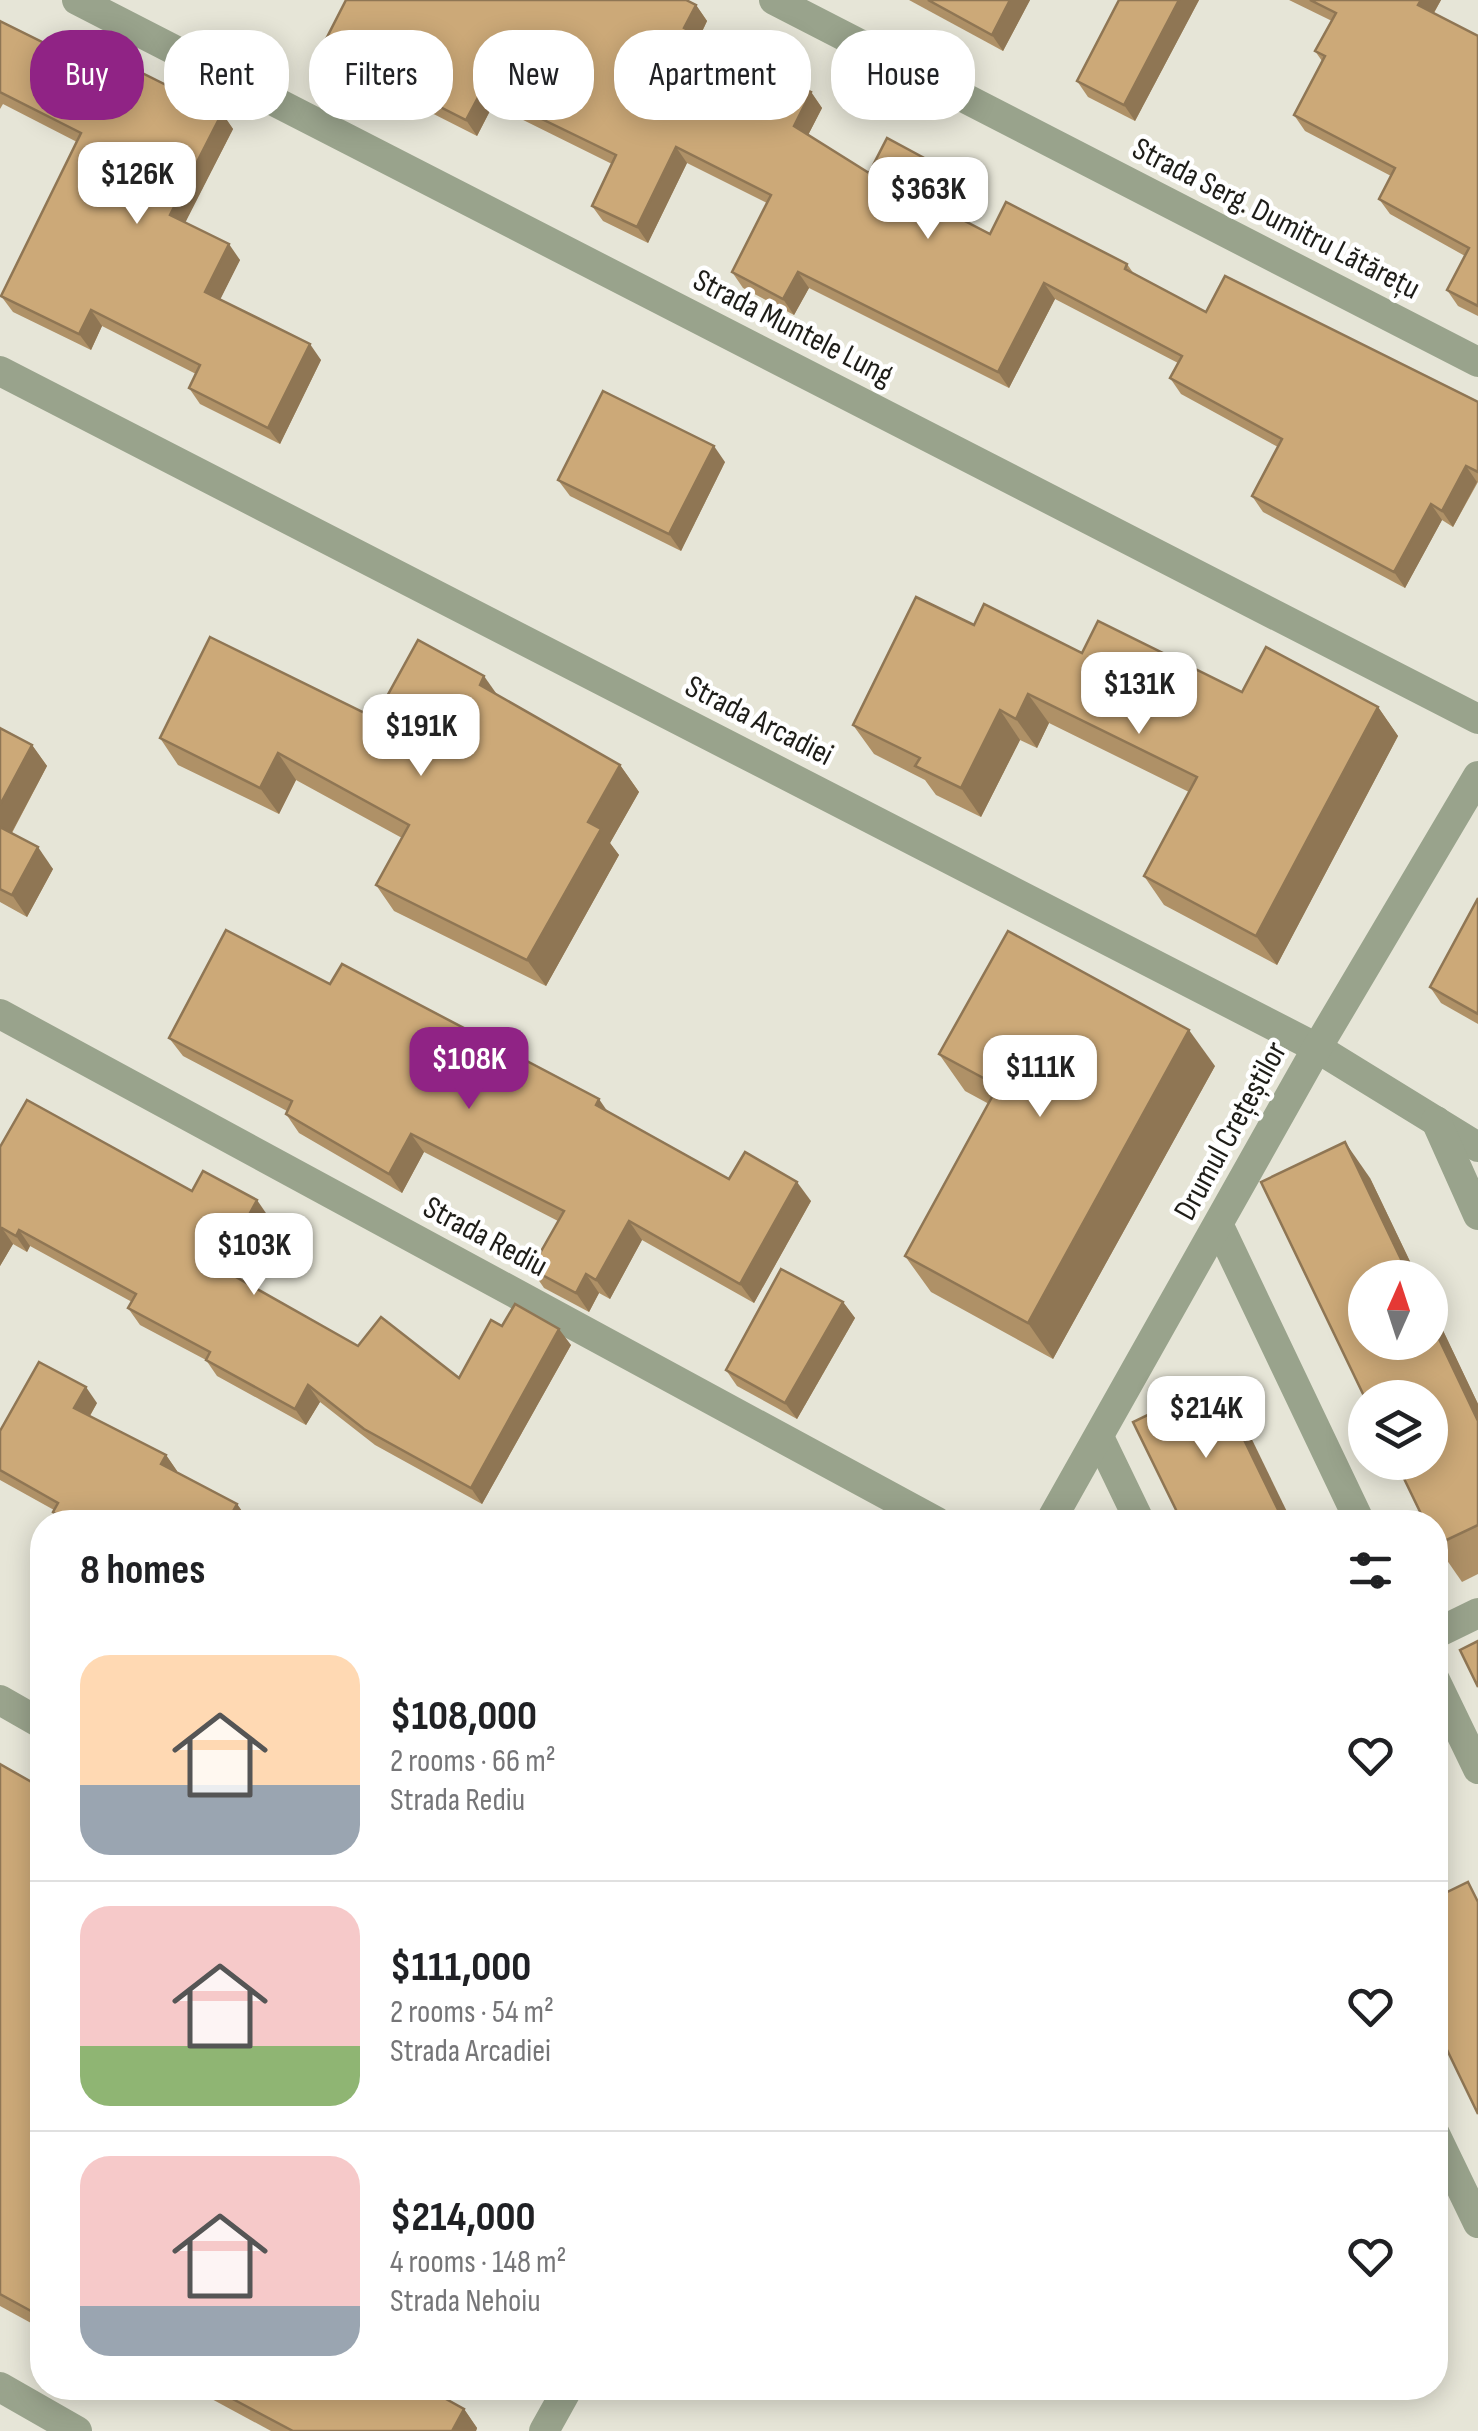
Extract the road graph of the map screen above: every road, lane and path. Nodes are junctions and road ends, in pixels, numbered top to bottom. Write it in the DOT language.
graph roads {
  1 [pos="77,0"];
  2 [pos="774,0"];
  3 [pos="1478,362"];
  4 [pos="0,370"];
  5 [pos="1478,719"];
  6 [pos="1478,776"];
  7 [pos="0,1014"];
  8 [pos="1317,1048"];
  9 [pos="1436,1121"];
  10 [pos="1478,1147"];
  11 [pos="1478,1215"];
  12 [pos="1219,1226"];
  13 [pos="1099,1438"];
  14 [pos="916,1510"];
  15 [pos="1057,1510"];
  16 [pos="1134,1510"];
  17 [pos="1354,1510"];
  18 [pos="1478,1613"];
  19 [pos="1448,1628"];
  20 [pos="0,1700"];
  21 [pos="1448,1707"];
  22 [pos="30,1717"];
  23 [pos="1478,1769"];
  24 [pos="1448,2161"];
  25 [pos="1478,2223"];
  26 [pos="0,2387"];
  27 [pos="561,2400"];
  28 [pos="78,2431"];
  29 [pos="544,2431"];
  1 -- 5 [label="street, Strada Muntele Lung"];
  2 -- 3 [label="street, Strada Serg. Dumitru Lătărețu"];
  4 -- 8 [label="street, Strada Arcadiei"];
  6 -- 8 [label="street, Drumul Crețeștilor"];
  7 -- 14 [label="street, Strada Rediu"];
  8 -- 9 [label="street, Strada Arcadiei"];
  8 -- 12 [label="street, Drumul Crețeștilor"];
  9 -- 10 [label="street, Strada Arcadiei"];
  9 -- 11 [label="street"];
  12 -- 13 [label="street, Drumul Crețeștilor"];
  12 -- 17 [label="street"];
  13 -- 15 [label="street, Drumul Crețeștilor"];
  13 -- 16 [label="street"];
  18 -- 19 [label="street"];
  20 -- 22 [label="street"];
  21 -- 23 [label="street"];
  24 -- 25 [label="street"];
  26 -- 28 [label="street"];
  27 -- 29 [label="street"];
}
